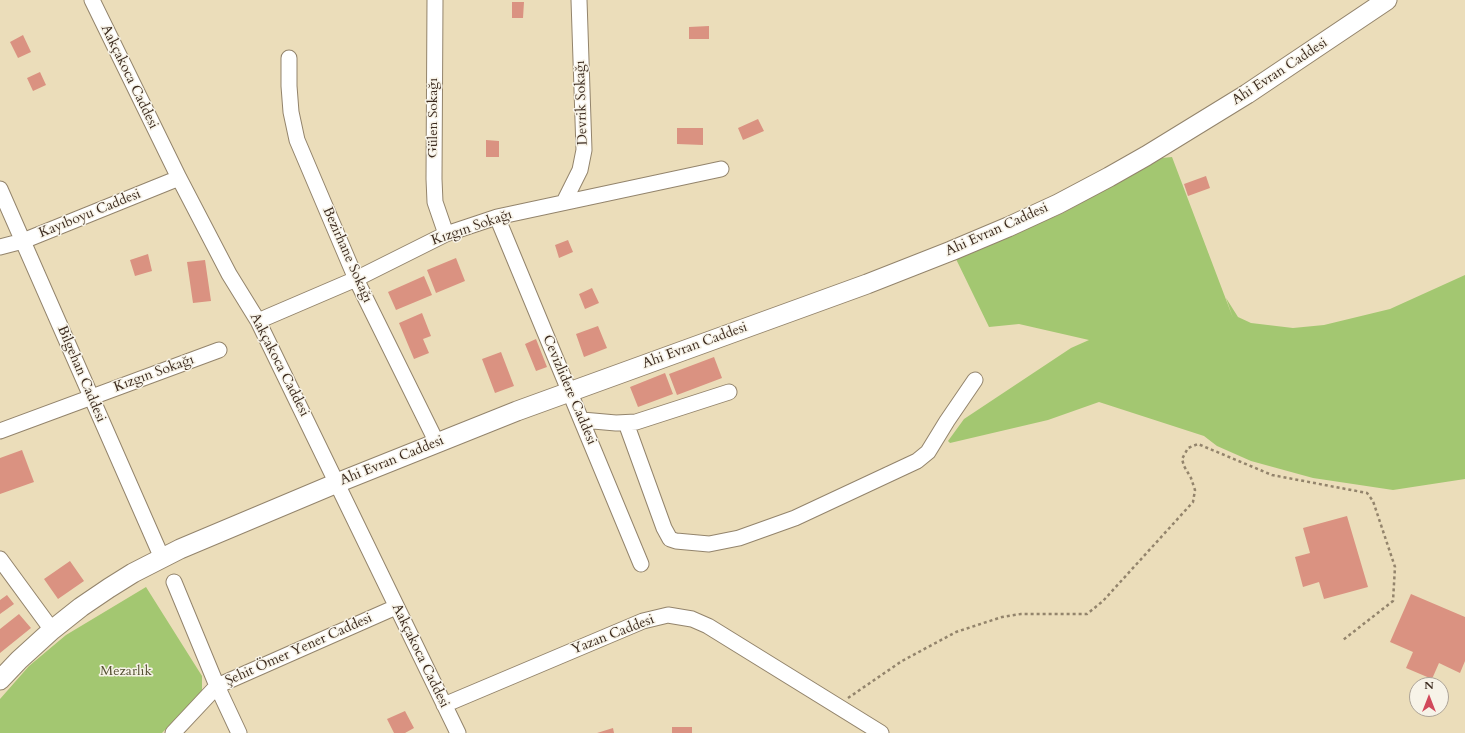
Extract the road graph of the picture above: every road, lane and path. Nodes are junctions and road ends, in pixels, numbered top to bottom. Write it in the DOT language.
graph roads {
  1 [pos="92,0"];
  2 [pos="435,0"];
  3 [pos="579,0"];
  4 [pos="1387,0"];
  5 [pos="289,58"];
  6 [pos="721,169"];
  7 [pos="179,178"];
  8 [pos="0,189"];
  9 [pos="564,202"];
  10 [pos="497,216"];
  11 [pos="446,234"];
  12 [pos="23,241"];
  13 [pos="0,247"];
  14 [pos="356,279"];
  15 [pos="258,320"];
  16 [pos="219,350"];
  17 [pos="975,380"];
  18 [pos="570,391"];
  19 [pos="729,392"];
  20 [pos="90,398"];
  21 [pos="582,420"];
  22 [pos="626,423"];
  23 [pos="0,431"];
  24 [pos="437,443"];
  25 [pos="337,483"];
  26 [pos="162,558"];
  27 [pos="0,559"];
  28 [pos="641,564"];
  29 [pos="174,582"];
  30 [pos="396,607"];
  31 [pos="52,630"];
  32 [pos="1343,640"];
  33 [pos="0,680"];
  34 [pos="217,686"];
  35 [pos="444,705"];
  36 [pos="836,706"];
  37 [pos="173,733"];
  38 [pos="239,733"];
  39 [pos="458,733"];
  40 [pos="881,733"];
  1 -- 7 [label="street, Aakçakoca Caddesi"];
  2 -- 11 [label="street, Gülen Sokağı"];
  3 -- 9 [label="street, Devrik Sokağı"];
  4 -- 18 [label="main road, Ahi Evran Caddesi"];
  5 -- 14 [label="street, Bezirhane Sokağı"];
  6 -- 9 [label="street, Kızgın Sokağı"];
  7 -- 12 [label="street, Kayıboyu Caddesi"];
  7 -- 15 [label="street, Aakçakoca Caddesi"];
  8 -- 12 [label="street, Bilgehan Caddesi"];
  9 -- 10 [label="street, Kızgın Sokağı"];
  10 -- 11 [label="street, Kızgın Sokağı"];
  10 -- 18 [label="street, Cevizlidere Caddesi"];
  11 -- 14 [label="street, Kızgın Sokağı"];
  12 -- 13 [label="street, Kayıboyu Caddesi"];
  12 -- 20 [label="street, Bilgehan Caddesi"];
  14 -- 15 [label="street, Kızgın Sokağı"];
  14 -- 24 [label="street, Bezirhane Sokağı"];
  15 -- 25 [label="street, Aakçakoca Caddesi"];
  16 -- 20 [label="street, Kızgın Sokağı"];
  17 -- 22 [label="street"];
  18 -- 21 [label="street, Cevizlidere Caddesi"];
  18 -- 24 [label="main road, Ahi Evran Caddesi"];
  19 -- 22 [label="street"];
  20 -- 23 [label="street, Kızgın Sokağı"];
  20 -- 26 [label="street, Bilgehan Caddesi"];
  21 -- 22 [label="street"];
  21 -- 28 [label="street, Cevizlidere Caddesi"];
  24 -- 25 [label="main road, Ahi Evran Caddesi"];
  25 -- 26 [label="main road, Ahi Evran Caddesi"];
  25 -- 30 [label="street, Aakçakoca Caddesi"];
  26 -- 31 [label="main road, Ahi Evran Caddesi"];
  27 -- 31 [label="street"];
  29 -- 34 [label="street"];
  30 -- 34 [label="street, Şehit Ömer Yener Caddesi"];
  30 -- 35 [label="street, Aakçakoca Caddesi"];
  31 -- 33 [label="main road, Ahi Evran Caddesi"];
  32 -- 36 [label="path"];
  34 -- 37 [label="street, Şehit Ömer Yener Caddesi"];
  34 -- 38 [label="street"];
  35 -- 36 [label="street, Yazan Caddesi"];
  35 -- 39 [label="street, Aakçakoca Caddesi"];
  36 -- 40 [label="street, Yazan Caddesi"];
}
